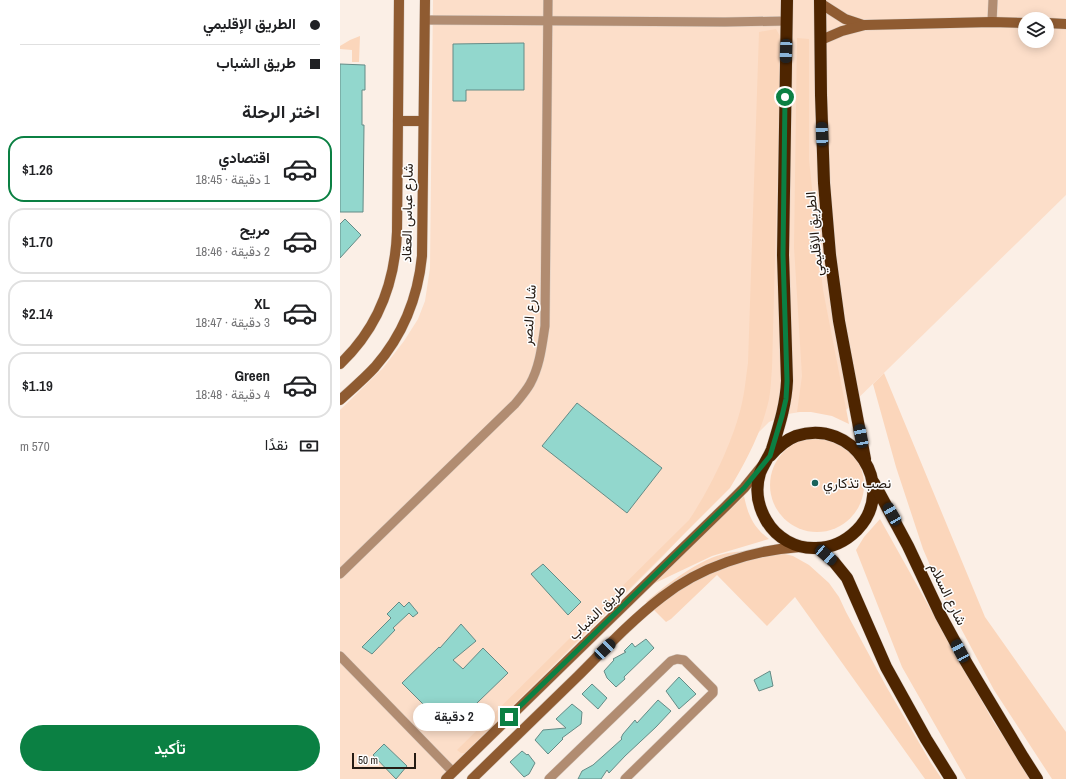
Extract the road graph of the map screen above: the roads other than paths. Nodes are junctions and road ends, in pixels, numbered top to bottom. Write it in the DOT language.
graph roads {
  1 [pos="399,0"];
  2 [pos="425,0"];
  3 [pos="548,0"];
  4 [pos="787,0"];
  5 [pos="993,0"];
  6 [pos="820,1"];
  7 [pos="425,20"];
  8 [pos="547,20"];
  9 [pos="787,22"];
  10 [pos="992,22"];
  11 [pos="1018,23"];
  12 [pos="1054,23"];
  13 [pos="1066,24"];
  14 [pos="865,25"];
  15 [pos="821,40"];
  16 [pos="398,121"];
  17 [pos="423,121"];
  18 [pos="340,364"];
  19 [pos="340,400"];
  20 [pos="768,459"];
  21 [pos="866,462"];
  22 [pos="872,480"];
  23 [pos="802,547"];
  24 [pos="818,548"];
  25 [pos="340,574"];
  26 [pos="340,656"];
  27 [pos="449,776"];
  28 [pos="472,779"];
  29 [pos="549,779"];
  30 [pos="624,779"];
  31 [pos="951,779"];
  32 [pos="1037,779"];
  1 -- 16 [label="street, شارع عباس العقاد"];
  2 -- 7 [label="street, شارع عباس العقاد"];
  3 -- 8 [label="street, شارع النصر"];
  4 -- 9 [label="highway, الطريق الإقليمي"];
  5 -- 10 [label="street"];
  6 -- 14 [label="street"];
  6 -- 15 [label="highway, الطريق الإقليمي"];
  7 -- 8 [label="street"];
  7 -- 17 [label="street, شارع عباس العقاد"];
  8 -- 9 [label="street"];
  8 -- 25 [label="street, شارع النصر"];
  9 -- 20 [label="highway, الطريق الإقليمي"];
  10 -- 11 [label="street"];
  10 -- 14 [label="street"];
  12 -- 13 [label="street"];
  14 -- 15 [label="street"];
  15 -- 21 [label="highway, الطريق الإقليمي"];
  16 -- 17 [label="street"];
  16 -- 18 [label="street, شارع عباس العقاد"];
  17 -- 19 [label="street, شارع عباس العقاد"];
  20 -- 21 [label="highway"];
  20 -- 23 [label="highway"];
  20 -- 27 [label="street, طريق الشباب"];
  21 -- 22 [label="highway"];
  22 -- 24 [label="highway"];
  22 -- 32 [label="highway, شارع السلام"];
  23 -- 24 [label="highway"];
  23 -- 28 [label="street"];
  24 -- 31 [label="highway"];
  26 -- 27 [label="street"];
  29 -- 30 [label="street"];
}
